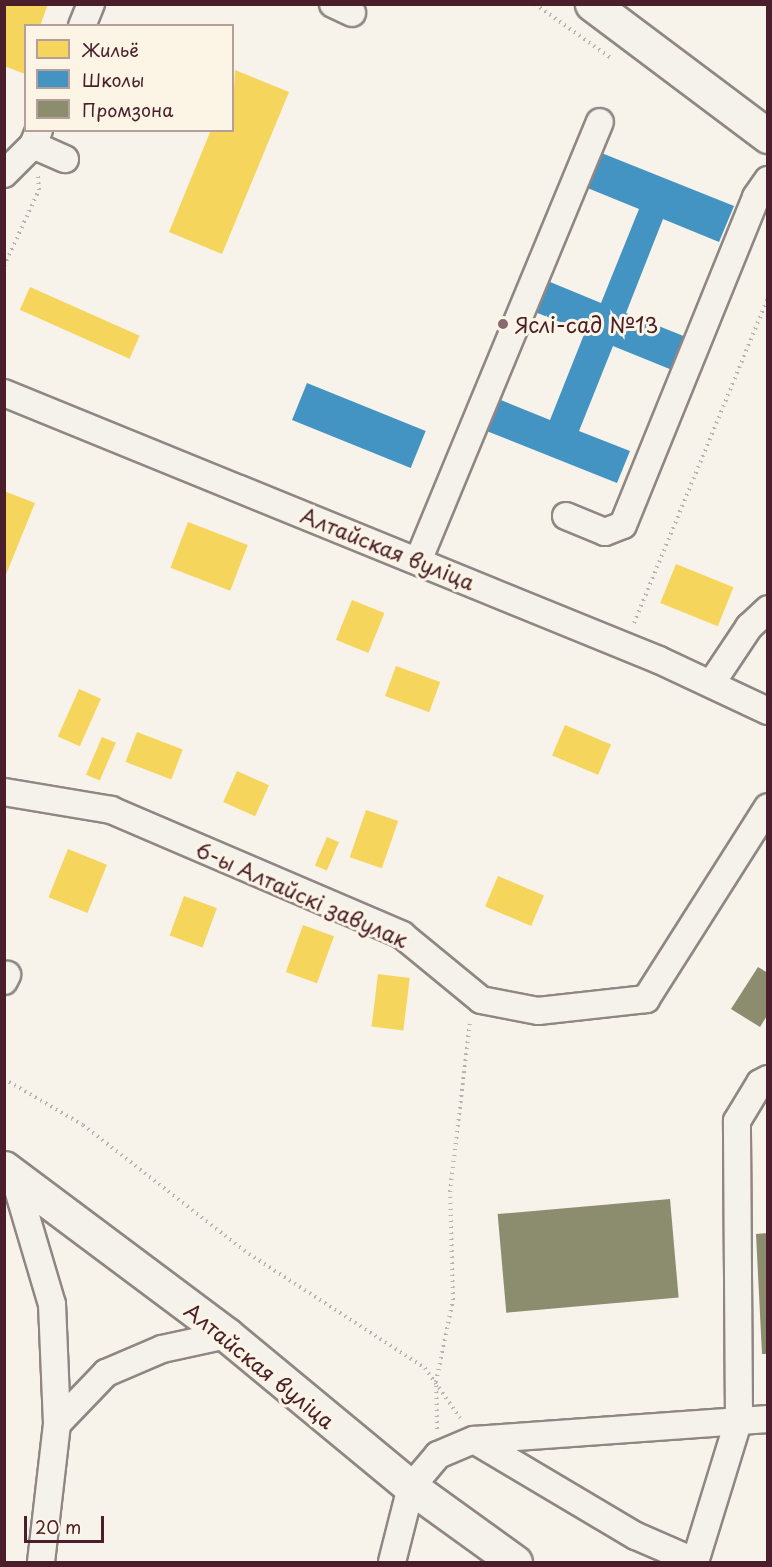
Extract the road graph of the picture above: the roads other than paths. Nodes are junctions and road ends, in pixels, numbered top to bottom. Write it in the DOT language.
graph roads {
  1 [pos="91,4"];
  2 [pos="592,4"];
  3 [pos="83,24"];
  4 [pos="600,122"];
  5 [pos="768,136"];
  6 [pos="46,146"];
  7 [pos="4,174"];
  8 [pos="768,180"];
  9 [pos="4,393"];
  10 [pos="566,516"];
  11 [pos="418,561"];
  12 [pos="768,609"];
  13 [pos="711,684"];
  14 [pos="768,711"];
  15 [pos="4,792"];
  16 [pos="768,807"];
  17 [pos="768,1079"];
  18 [pos="9,1172"];
  19 [pos="226,1335"];
  20 [pos="740,1419"];
  21 [pos="768,1419"];
  22 [pos="57,1424"];
  23 [pos="474,1440"];
  24 [pos="411,1487"];
  25 [pos="695,1562"];
  26 [pos="41,1563"];
  27 [pos="392,1563"];
  28 [pos="515,1563"];
  1 -- 3 [label="street"];
  2 -- 5 [label="main road"];
  4 -- 11 [label="street"];
  6 -- 7 [label="street"];
  8 -- 10 [label="street"];
  9 -- 11 [label="street, Алтайская вуліца"];
  11 -- 13 [label="street, Алтайская вуліца"];
  12 -- 13 [label="street"];
  13 -- 14 [label="street, Алтайская вуліца"];
  15 -- 16 [label="street, 6-ы Алтайскі завулак"];
  17 -- 20 [label="street"];
  18 -- 19 [label="main road, Алтайская вуліца"];
  18 -- 22 [label="street"];
  19 -- 22 [label="street"];
  19 -- 24 [label="main road, Алтайская вуліца"];
  20 -- 21 [label="street"];
  20 -- 23 [label="street"];
  20 -- 25 [label="street"];
  22 -- 26 [label="street"];
  23 -- 24 [label="street"];
  23 -- 25 [label="street"];
  24 -- 27 [label="street"];
  24 -- 28 [label="main road, Алтайская вуліца"];
}
